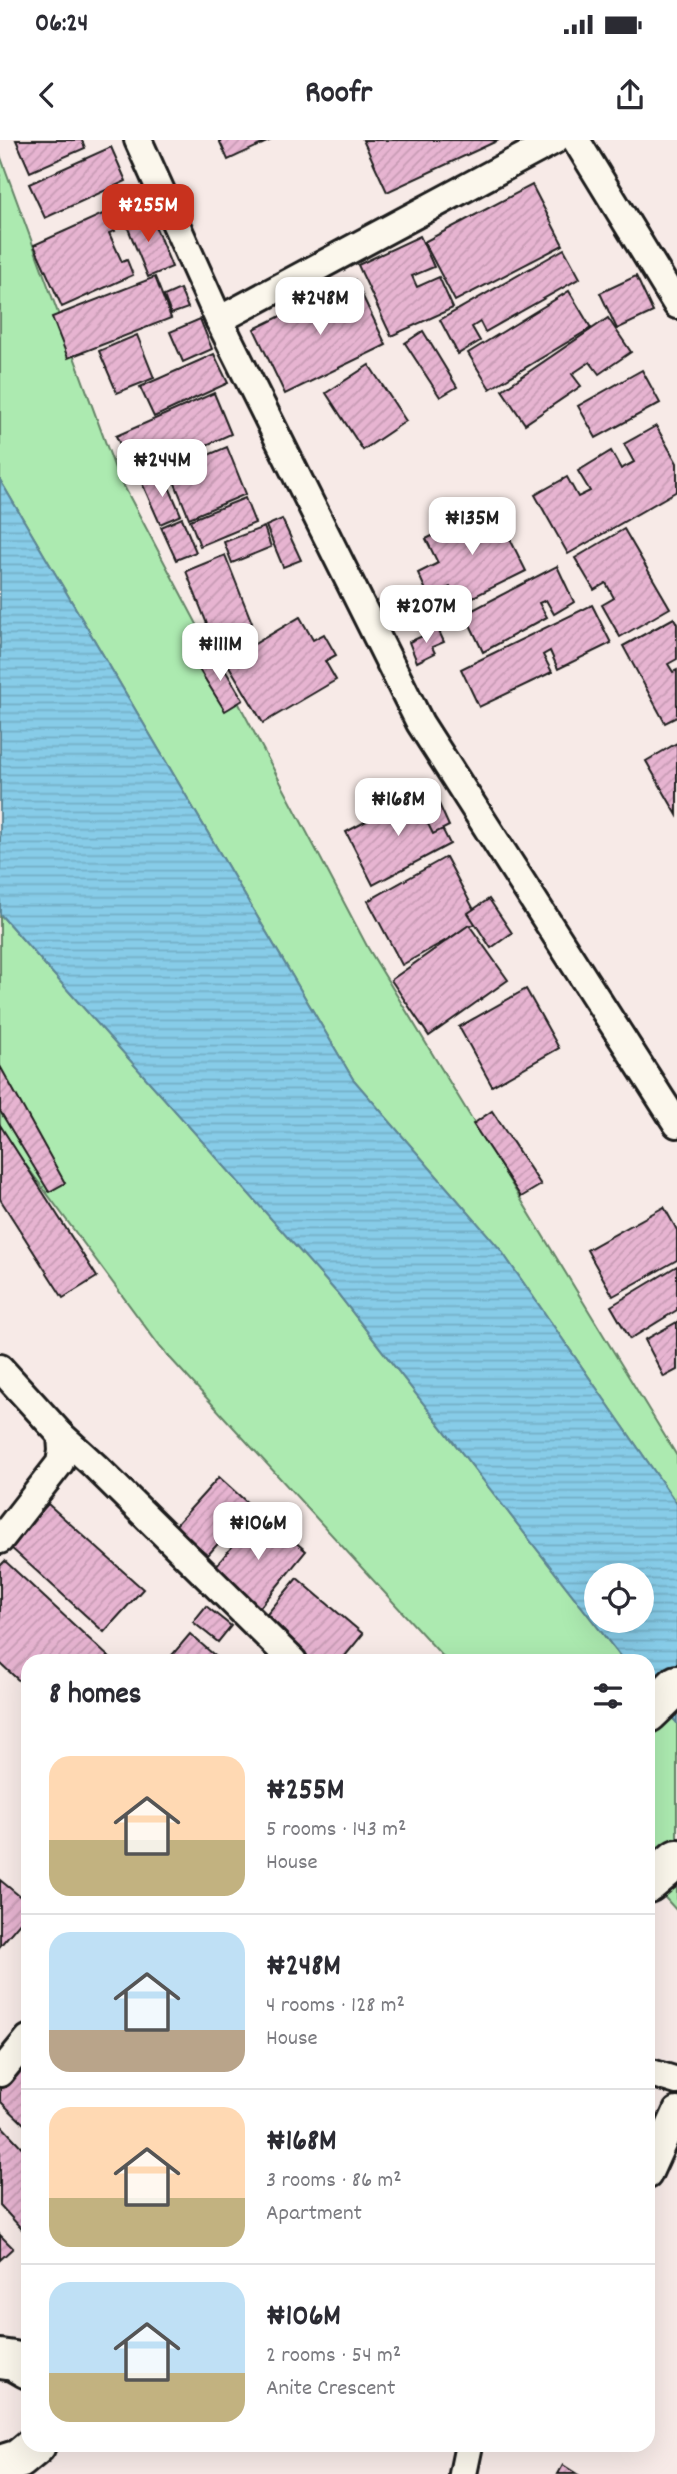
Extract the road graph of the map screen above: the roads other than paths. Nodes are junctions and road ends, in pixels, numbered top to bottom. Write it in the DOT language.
graph roads {
  1 [pos="138,140"];
  2 [pos="555,140"];
  3 [pos="576,140"];
  4 [pos="677,305"];
  5 [pos="219,320"];
  6 [pos="677,1125"];
  7 [pos="0,1368"];
  8 [pos="61,1435"];
  9 [pos="0,1540"];
  10 [pos="286,1654"];
  11 [pos="677,1685"];
  12 [pos="655,1706"];
  13 [pos="677,1859"];
  14 [pos="655,1877"];
  15 [pos="21,2048"];
  16 [pos="0,2073"];
  17 [pos="655,2074"];
  18 [pos="677,2081"];
  19 [pos="677,2111"];
  20 [pos="655,2160"];
  21 [pos="28,2452"];
  22 [pos="467,2452"];
  23 [pos="0,2465"];
  24 [pos="463,2474"];
  1 -- 5 [label="street"];
  2 -- 5 [label="street"];
  3 -- 4 [label="street"];
  5 -- 6 [label="street"];
  7 -- 8 [label="street"];
  8 -- 9 [label="street"];
  8 -- 10 [label="street"];
  11 -- 12 [label="main road"];
  13 -- 14 [label="main road"];
  15 -- 16 [label="street"];
  17 -- 18 [label="street"];
  19 -- 20 [label="street"];
  21 -- 23 [label="main road"];
  22 -- 24 [label="street"];
}
